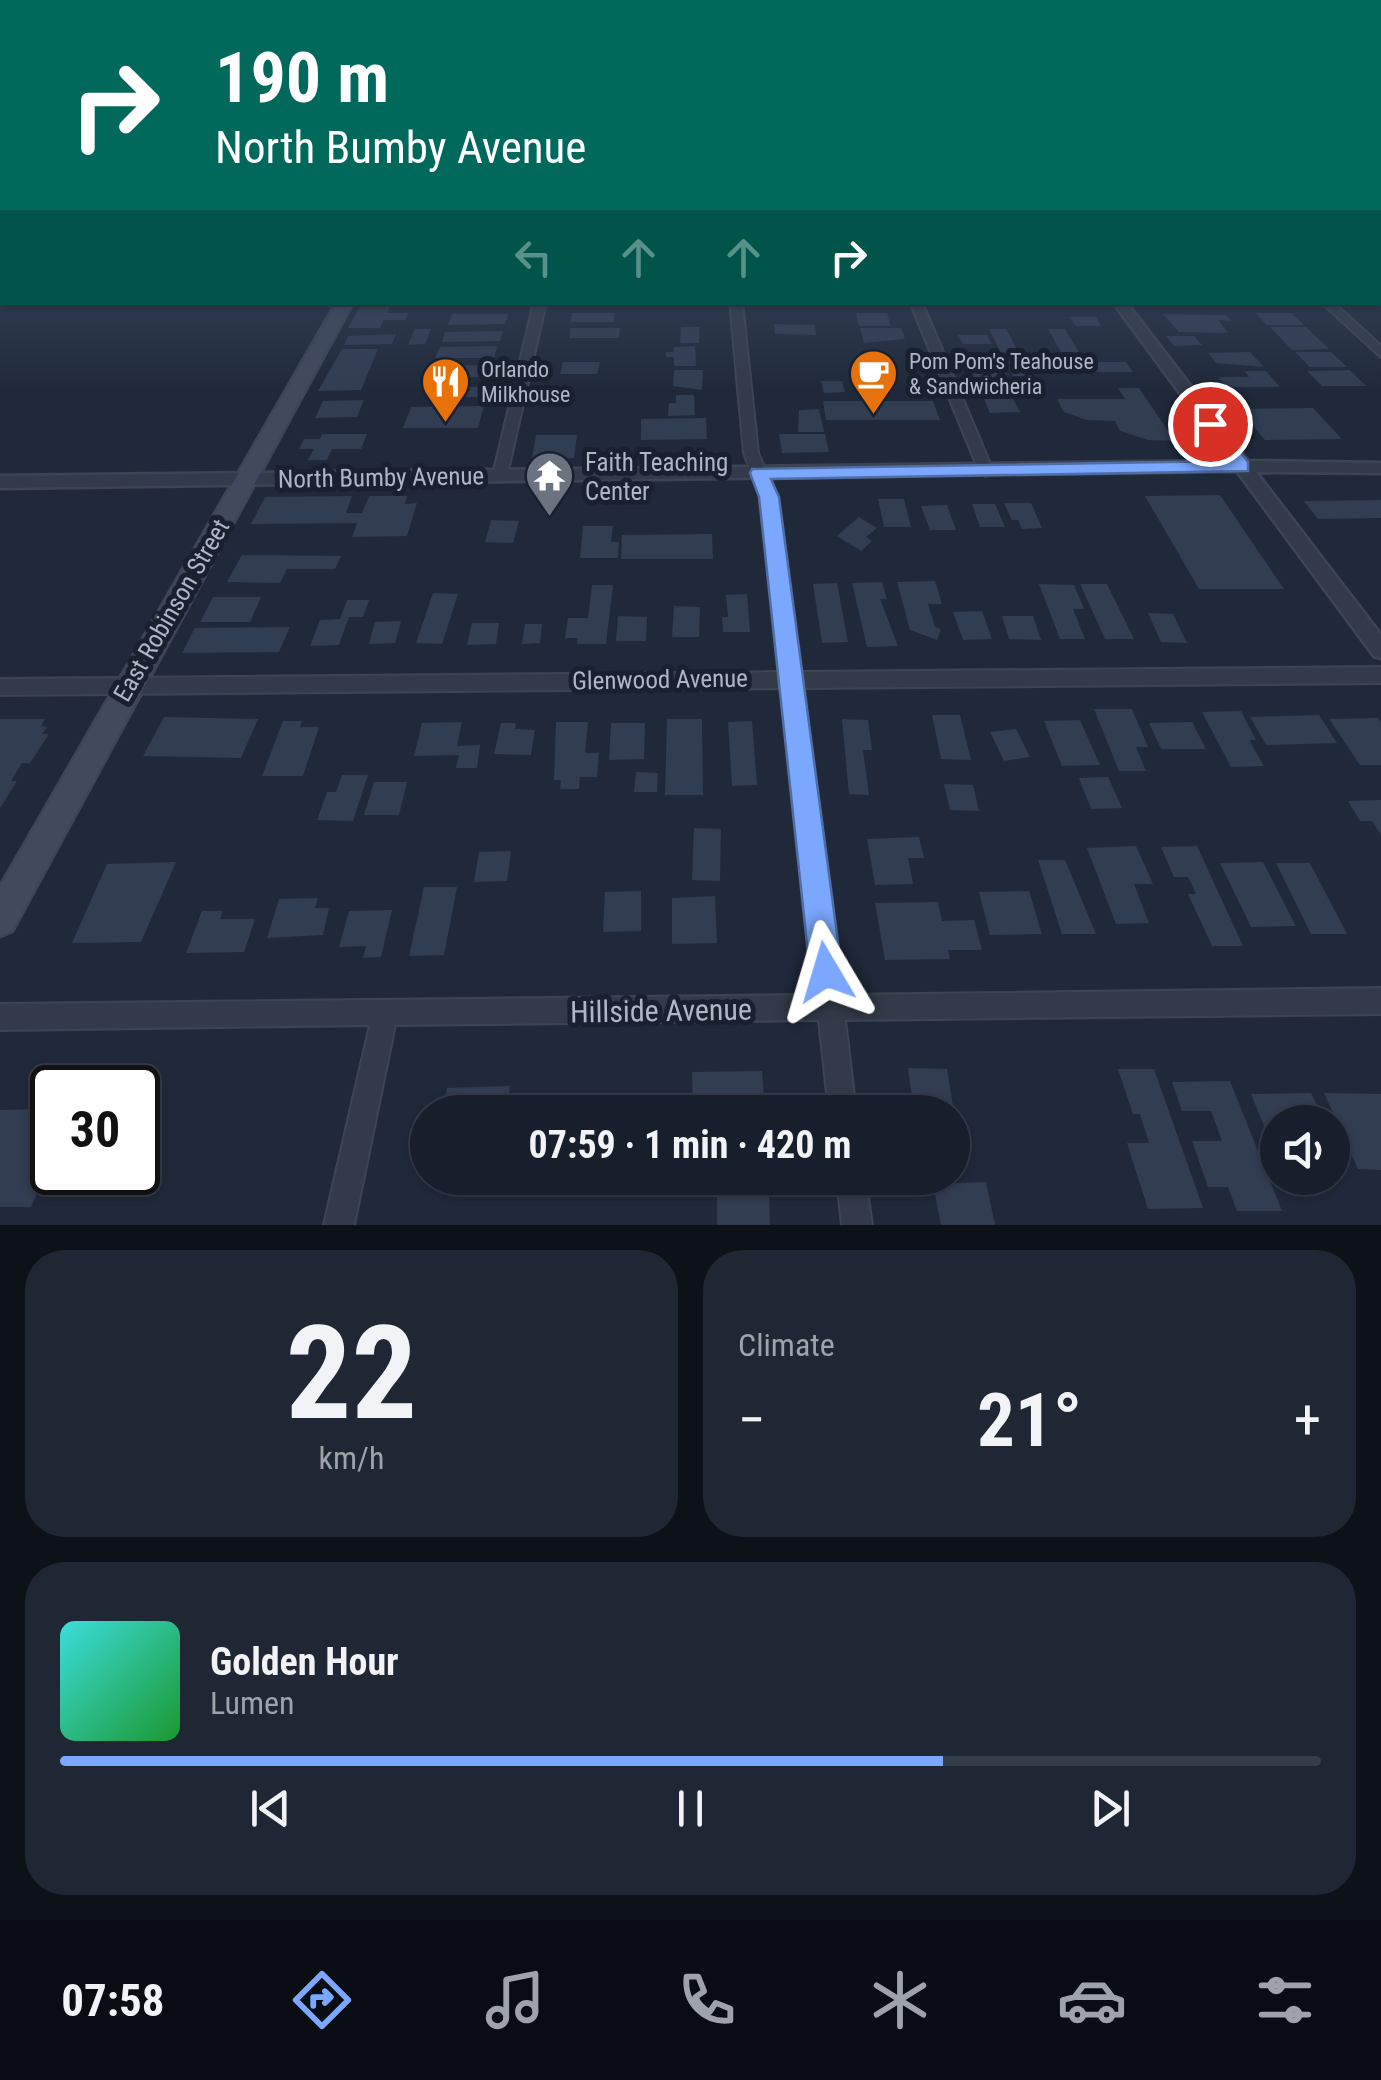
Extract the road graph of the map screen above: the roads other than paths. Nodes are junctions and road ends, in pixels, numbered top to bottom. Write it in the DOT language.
graph roads {
  1 [pos="343,305"];
  2 [pos="539,305"];
  3 [pos="736,305"];
  4 [pos="917,305"];
  5 [pos="1121,305"];
  6 [pos="1329,305"];
  7 [pos="1381,353"];
  8 [pos="1242,466"];
  9 [pos="1381,468"];
  10 [pos="986,471"];
  11 [pos="759,473"];
  12 [pos="500,474"];
  13 [pos="244,480"];
  14 [pos="0,482"];
  15 [pos="1381,650"];
  16 [pos="1381,675"];
  17 [pos="792,678"];
  18 [pos="0,686"];
  19 [pos="128,686"];
  20 [pos="0,920"];
  21 [pos="1381,1001"];
  22 [pos="830,1009"];
  23 [pos="385,1014"];
  24 [pos="0,1017"];
  25 [pos="841,1095"];
  26 [pos="853,1195"];
  27 [pos="339,1225"];
  28 [pos="857,1225"];
  1 -- 13 [label="main road, East Robinson Street"];
  2 -- 12 [label="street"];
  3 -- 11 [label="street"];
  4 -- 10 [label="street"];
  5 -- 8 [label="street"];
  6 -- 7 [label="street"];
  8 -- 9 [label="street, North Bumby Avenue"];
  8 -- 10 [label="street, North Bumby Avenue"];
  8 -- 15 [label="street"];
  10 -- 11 [label="street, North Bumby Avenue"];
  11 -- 12 [label="street, North Bumby Avenue"];
  11 -- 17 [label="street"];
  12 -- 13 [label="street, North Bumby Avenue"];
  13 -- 14 [label="street, North Bumby Avenue"];
  13 -- 19 [label="main road, East Robinson Street"];
  16 -- 17 [label="street, Glenwood Avenue"];
  17 -- 19 [label="street, Glenwood Avenue"];
  17 -- 22 [label="street"];
  18 -- 19 [label="street, Glenwood Avenue"];
  19 -- 20 [label="main road, East Robinson Street"];
  21 -- 22 [label="street, Hillside Avenue"];
  22 -- 23 [label="street, Hillside Avenue"];
  22 -- 25 [label="street"];
  23 -- 24 [label="street, Hillside Avenue"];
  23 -- 27 [label="street"];
  26 -- 28 [label="street"];
}
